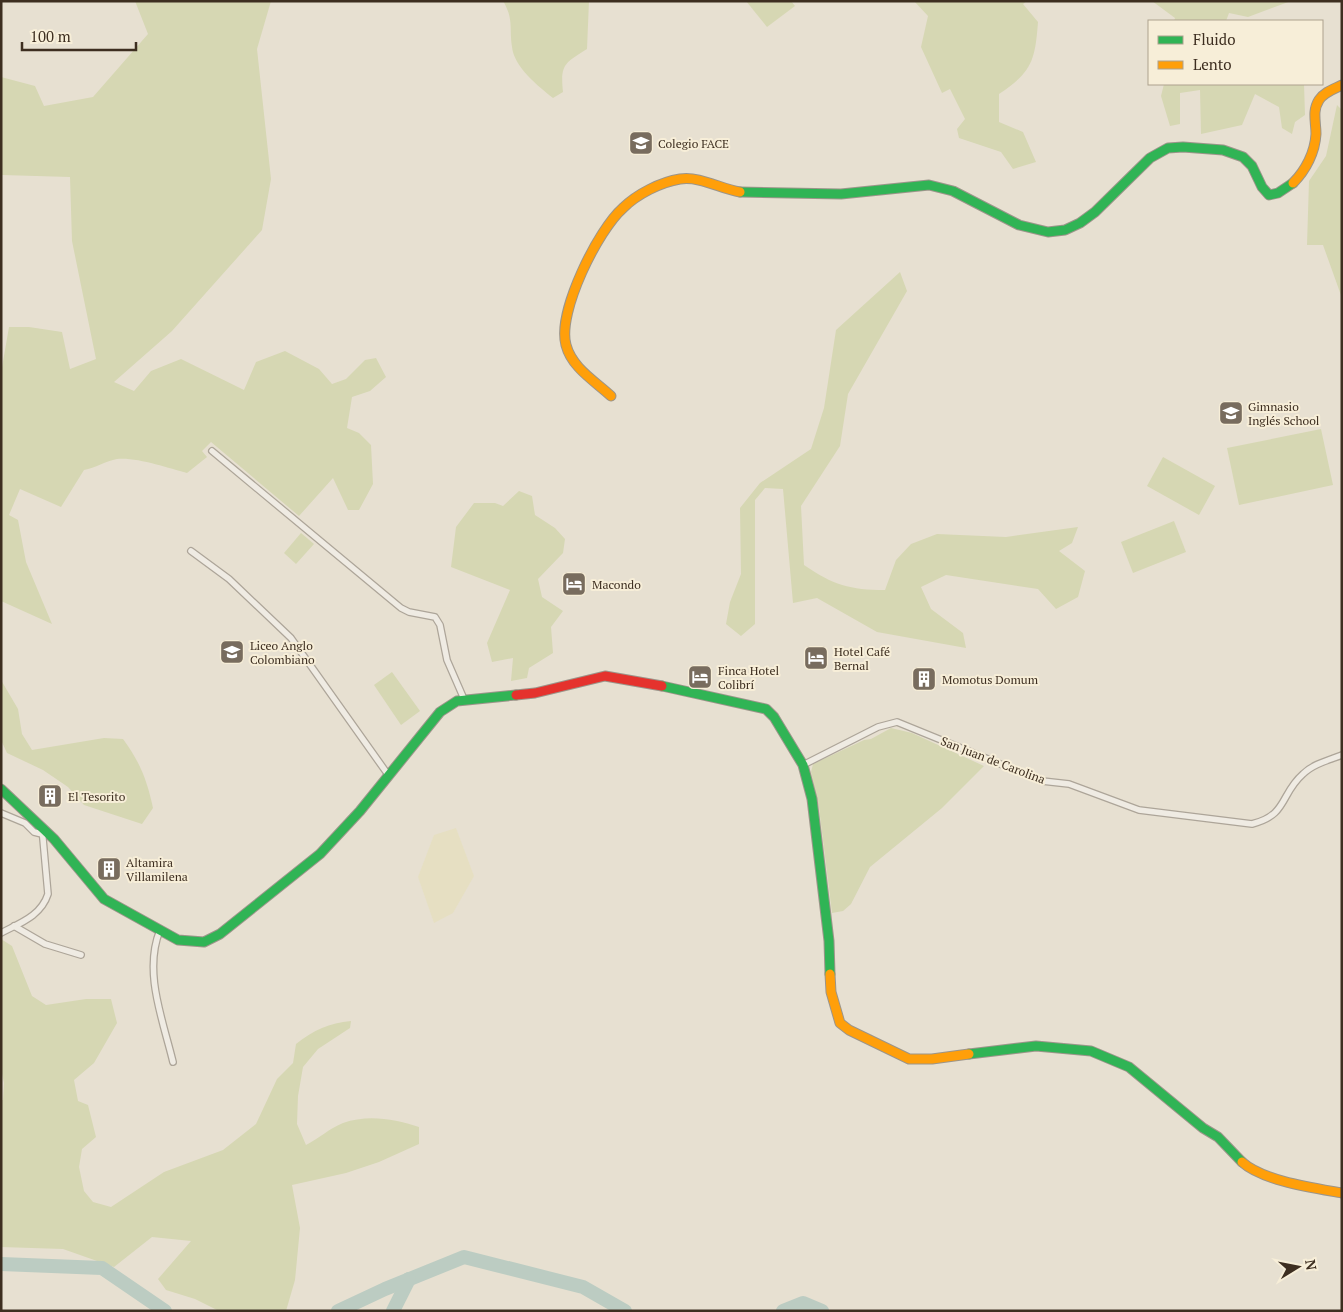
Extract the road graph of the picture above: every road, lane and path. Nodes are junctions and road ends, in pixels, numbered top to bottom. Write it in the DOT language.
graph roads {
  1 [pos="1342,85"];
  2 [pos="611,396"];
  3 [pos="212,451"];
  4 [pos="190,551"];
  5 [pos="464,699"];
  6 [pos="1342,754"];
  7 [pos="803,765"];
  8 [pos="389,776"];
  9 [pos="1,788"];
  10 [pos="1,813"];
  11 [pos="42,830"];
  12 [pos="14,926"];
  13 [pos="160,930"];
  14 [pos="1,934"];
  15 [pos="81,954"];
  16 [pos="173,1062"];
  17 [pos="1342,1193"];
  1 -- 2 [label="street"];
  3 -- 5 [label="street"];
  4 -- 8 [label="street"];
  5 -- 7 [label="street"];
  5 -- 8 [label="street"];
  6 -- 7 [label="street, San Juan de Carolina"];
  7 -- 17 [label="street"];
  8 -- 13 [label="street"];
  9 -- 11 [label="street"];
  10 -- 11 [label="street"];
  11 -- 12 [label="street"];
  11 -- 13 [label="street"];
  12 -- 14 [label="street"];
  12 -- 15 [label="street"];
  13 -- 16 [label="street"];
}
